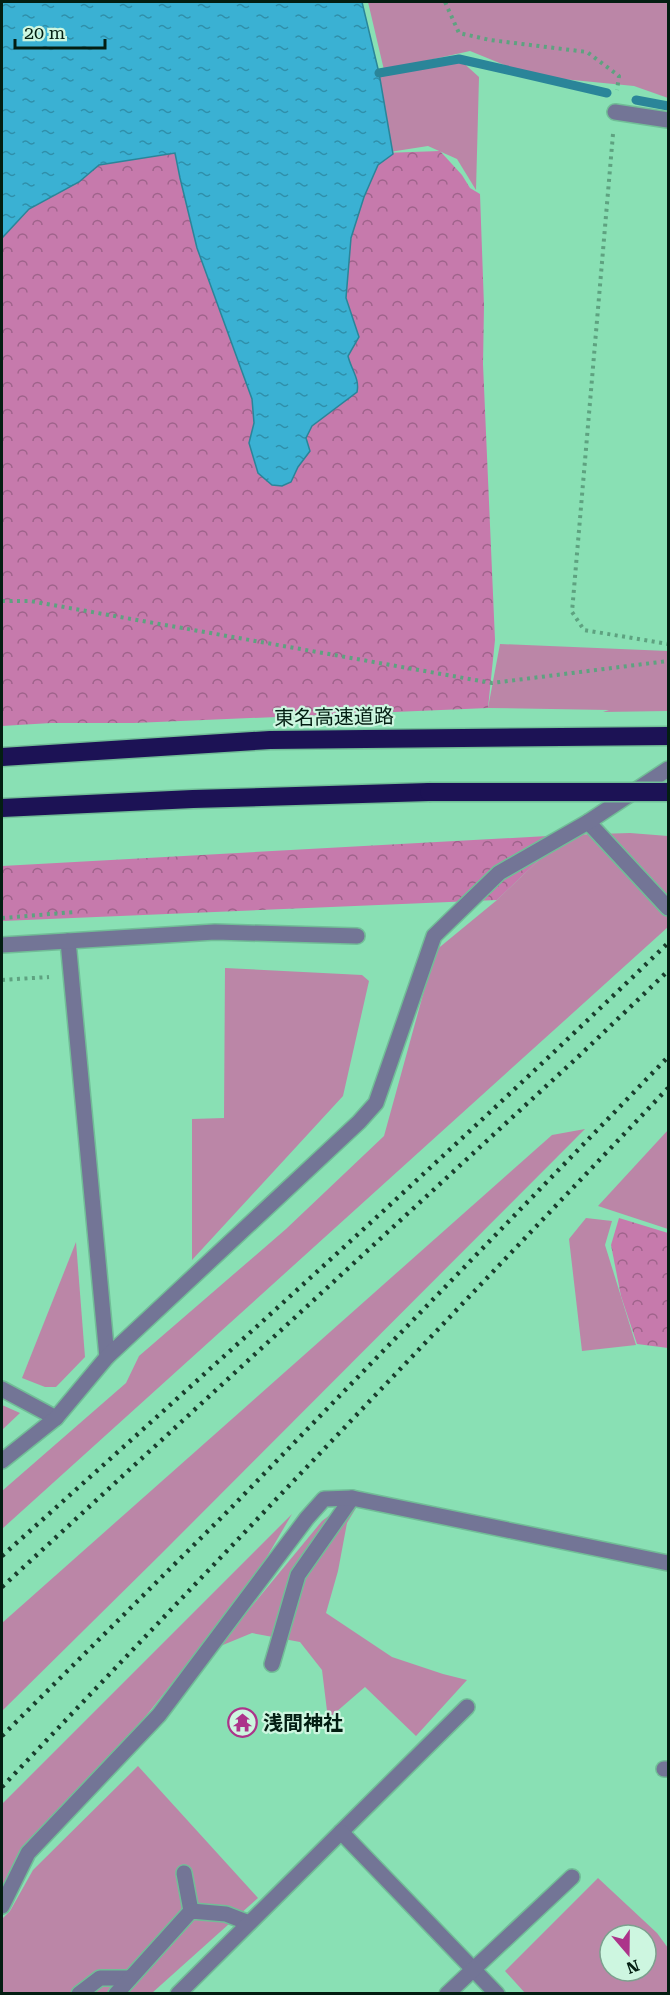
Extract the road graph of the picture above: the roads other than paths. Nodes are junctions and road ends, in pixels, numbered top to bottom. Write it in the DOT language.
graph roads {
  1 [pos="615,112"];
  2 [pos="669,120"];
  3 [pos="669,736"];
  4 [pos="2,757"];
  5 [pos="669,769"];
  6 [pos="669,792"];
  7 [pos="2,808"];
  8 [pos="588,822"];
  9 [pos="669,908"];
  10 [pos="357,936"];
  11 [pos="68,941"];
  12 [pos="2,945"];
  13 [pos="107,1357"];
  14 [pos="2,1389"];
  15 [pos="56,1418"];
  16 [pos="2,1461"];
  17 [pos="352,1498"];
  18 [pos="669,1563"];
  19 [pos="272,1664"];
  20 [pos="467,1707"];
  21 [pos="341,1832"];
  22 [pos="184,1873"];
  23 [pos="572,1877"];
  24 [pos="2,1906"];
  25 [pos="190,1911"];
  26 [pos="249,1923"];
  27 [pos="473,1969"];
  28 [pos="130,1978"];
  29 [pos="79,1994"];
  30 [pos="116,1994"];
  31 [pos="178,1994"];
  32 [pos="447,1994"];
  33 [pos="497,1994"];
  1 -- 2 [label="street"];
  3 -- 4 [label="highway, 東名高速道路"];
  5 -- 8 [label="street"];
  6 -- 7 [label="highway, bridge"];
  8 -- 9 [label="street"];
  8 -- 13 [label="street"];
  10 -- 11 [label="street"];
  11 -- 12 [label="street"];
  11 -- 13 [label="street"];
  13 -- 15 [label="street"];
  14 -- 15 [label="street"];
  15 -- 16 [label="street"];
  17 -- 18 [label="street"];
  17 -- 19 [label="street"];
  17 -- 24 [label="street"];
  20 -- 21 [label="street"];
  21 -- 26 [label="street"];
  21 -- 27 [label="street"];
  22 -- 25 [label="street"];
  23 -- 27 [label="street"];
  25 -- 26 [label="street"];
  25 -- 28 [label="street"];
  26 -- 31 [label="street"];
  27 -- 32 [label="street"];
  27 -- 33 [label="street"];
  28 -- 29 [label="street"];
  28 -- 30 [label="street"];
}
